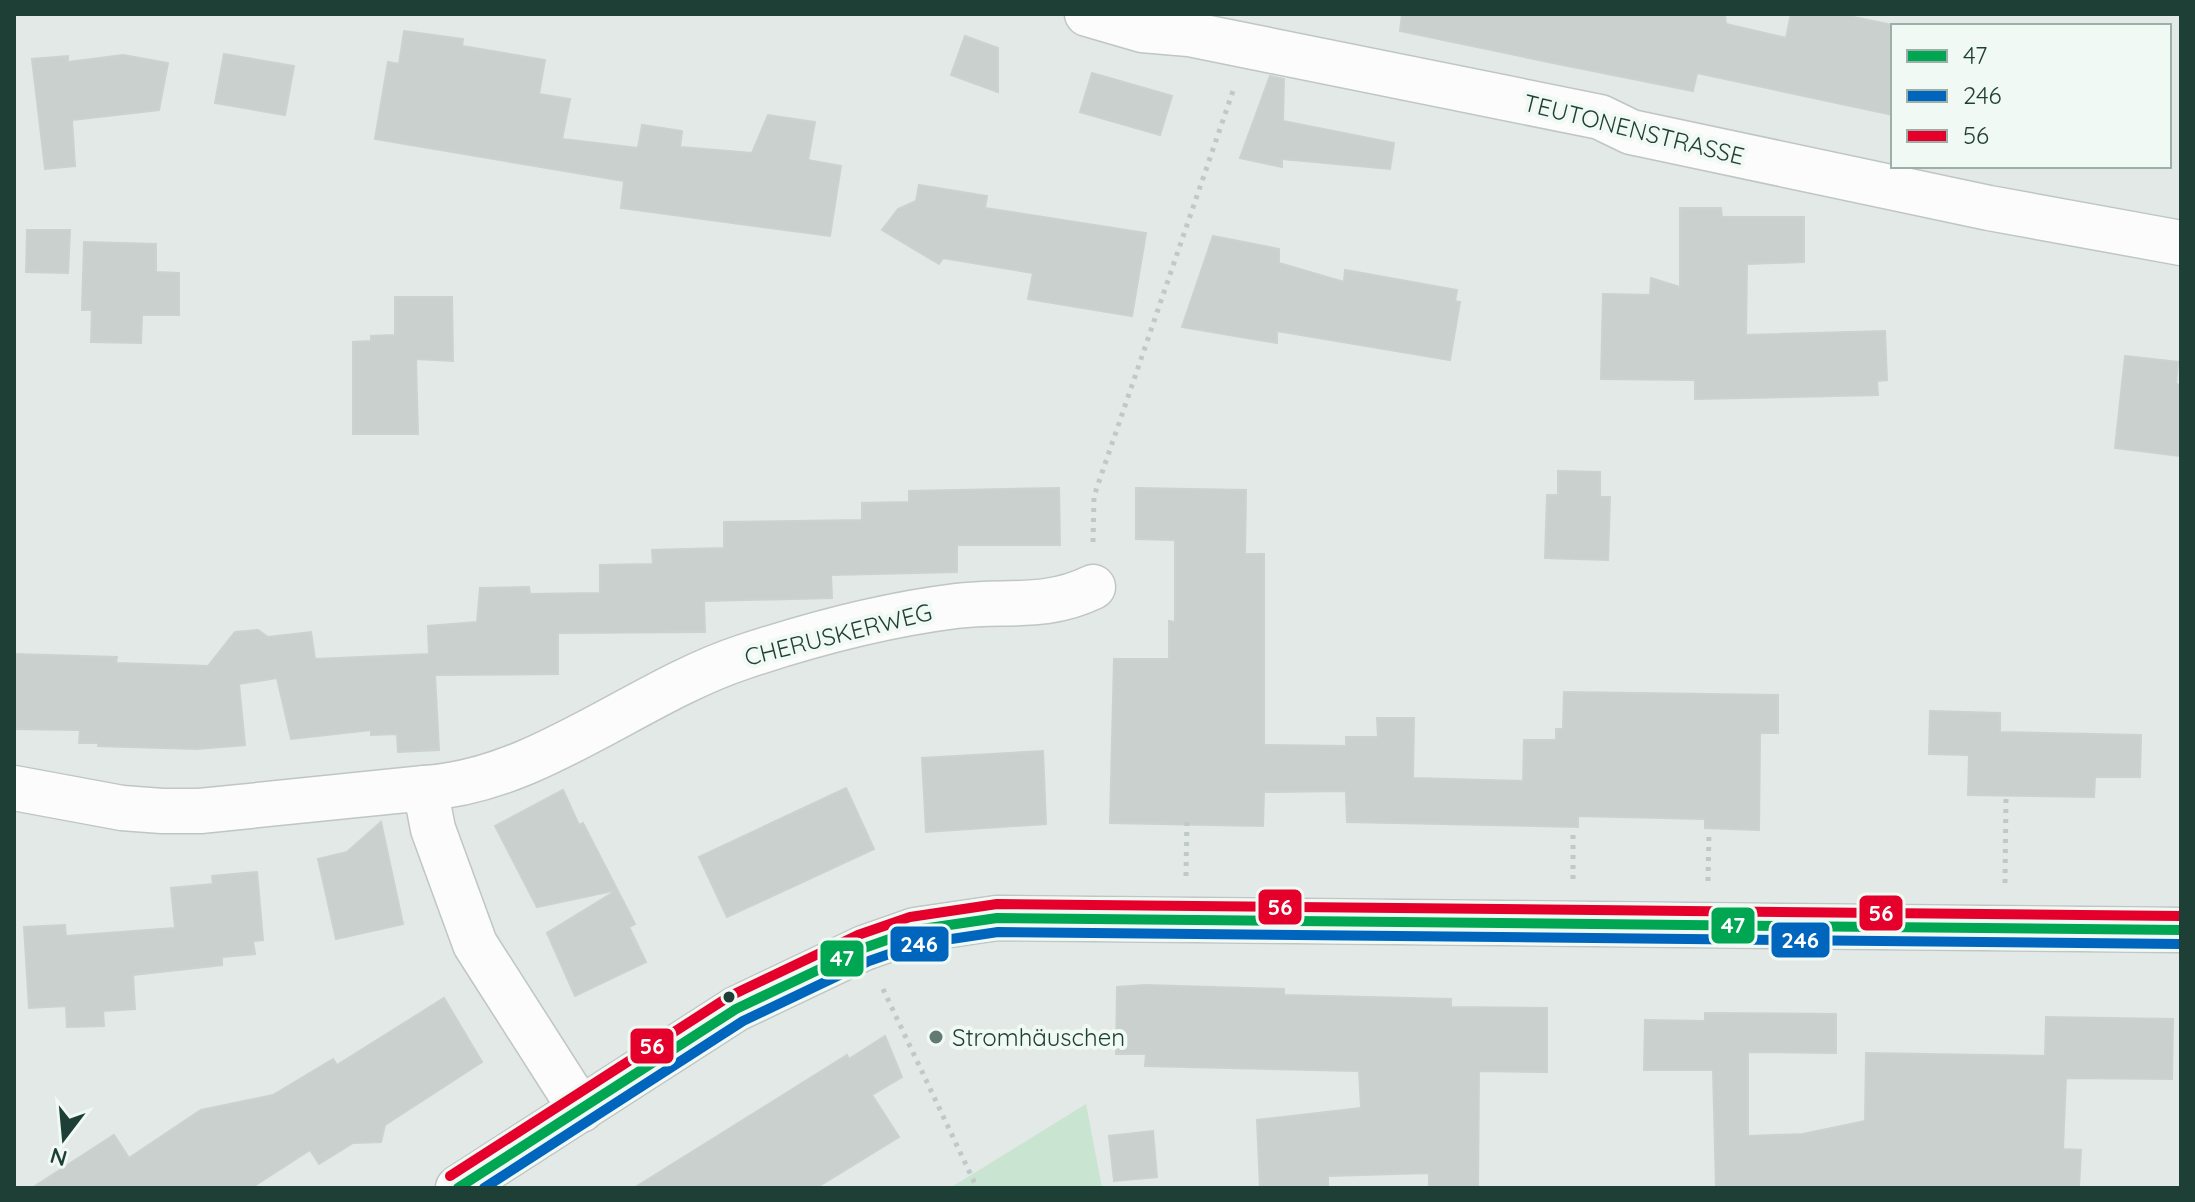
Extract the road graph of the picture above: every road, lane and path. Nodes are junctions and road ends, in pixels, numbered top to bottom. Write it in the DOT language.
graph roads {
  1 [pos="1087,14"];
  2 [pos="1248,46"];
  3 [pos="2181,243"];
  4 [pos="1093,587"];
  5 [pos="14,788"];
  6 [pos="425,788"];
  7 [pos="2006,796"];
  8 [pos="1187,817"];
  9 [pos="1573,832"];
  10 [pos="1709,834"];
  11 [pos="1573,869"];
  12 [pos="1709,869"];
  13 [pos="1185,921"];
  14 [pos="2004,928"];
  15 [pos="2181,930"];
  16 [pos="864,948"];
  17 [pos="581,1110"];
  18 [pos="973,1178"];
  19 [pos="458,1188"];
  20 [pos="969,1188"];
  21 [pos="977,1188"];
  1 -- 2 [label="street, TEUTONENSTRASSE"];
  2 -- 3 [label="street, TEUTONENSTRASSE"];
  2 -- 4 [label="path"];
  4 -- 6 [label="street, CHERUSKERWEG"];
  5 -- 6 [label="street, CHERUSKERWEG"];
  6 -- 17 [label="street"];
  7 -- 14 [label="path"];
  8 -- 13 [label="path"];
  9 -- 11 [label="path"];
  10 -- 12 [label="path"];
  13 -- 14 [label="street"];
  13 -- 16 [label="street"];
  14 -- 15 [label="street"];
  16 -- 17 [label="street"];
  16 -- 18 [label="path"];
  17 -- 19 [label="street"];
  18 -- 20 [label="path"];
  18 -- 21 [label="path"];
}
